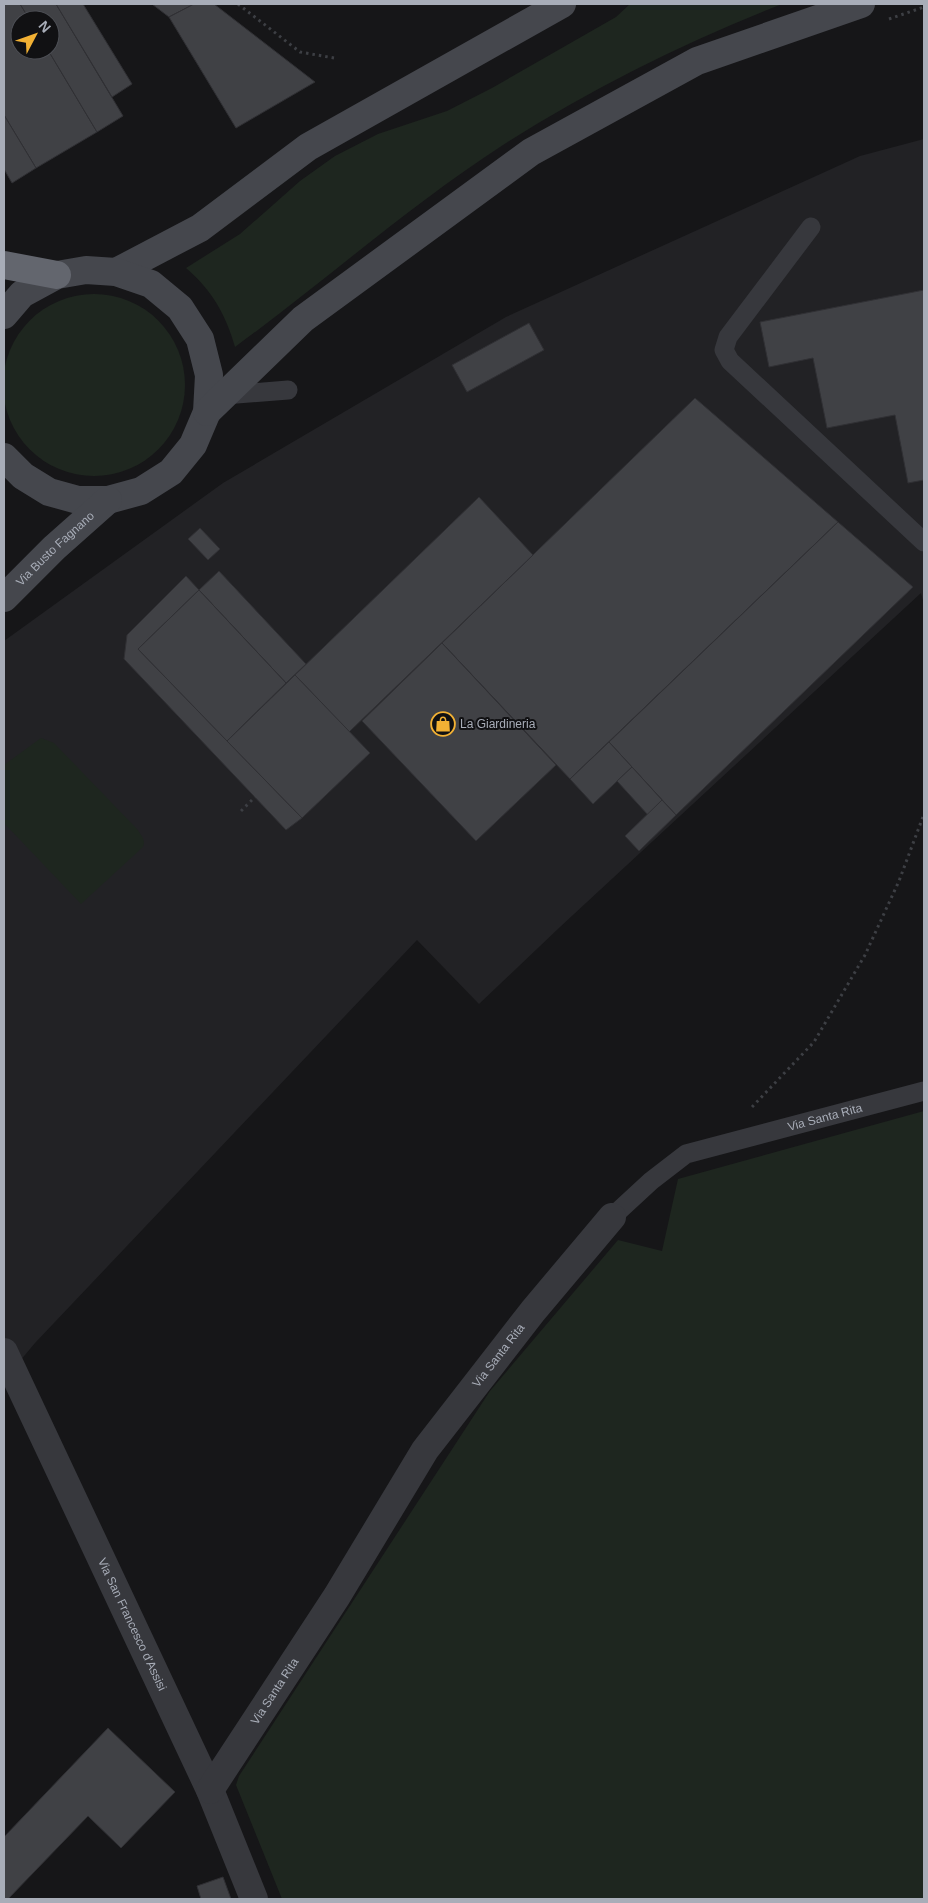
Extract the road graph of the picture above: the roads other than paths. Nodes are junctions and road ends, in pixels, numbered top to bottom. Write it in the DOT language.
graph roads {
  1 [pos="562,4"];
  2 [pos="860,4"];
  3 [pos="811,227"];
  4 [pos="4,265"];
  5 [pos="116,272"];
  6 [pos="57,276"];
  7 [pos="4,315"];
  8 [pos="288,390"];
  9 [pos="215,404"];
  10 [pos="4,457"];
  11 [pos="108,500"];
  12 [pos="924,542"];
  13 [pos="4,598"];
  14 [pos="924,1091"];
  15 [pos="612,1218"];
  16 [pos="4,1352"];
  17 [pos="210,1790"];
  18 [pos="254,1899"];
  1 -- 5 [label="main road"];
  2 -- 9 [label="main road"];
  3 -- 12 [label="lane"];
  4 -- 6 [label="highway"];
  5 -- 6 [label="main road"];
  5 -- 9 [label="main road"];
  6 -- 7 [label="main road"];
  8 -- 9 [label="lane"];
  9 -- 11 [label="main road"];
  10 -- 11 [label="main road"];
  11 -- 13 [label="main road, Via Busto Fagnano"];
  14 -- 15 [label="lane, Via Santa Rita"];
  15 -- 17 [label="street, Via Santa Rita"];
  16 -- 17 [label="street, Via San Francesco d'Assisi"];
  17 -- 18 [label="street, Via San Francesco d'Assisi"];
}
